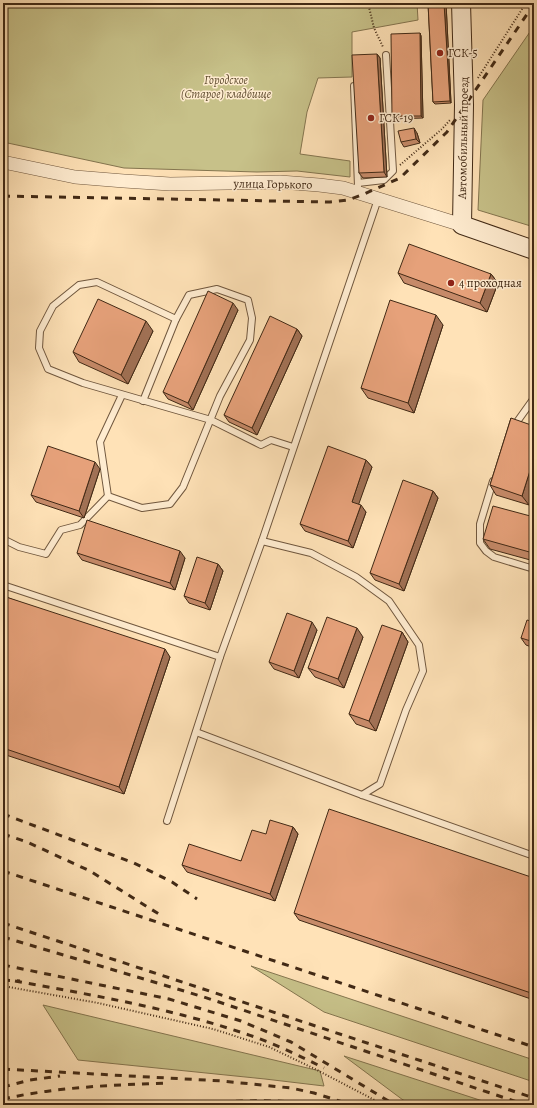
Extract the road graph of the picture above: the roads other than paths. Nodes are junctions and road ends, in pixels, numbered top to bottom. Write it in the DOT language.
graph roads {
  1 [pos="461,3"];
  2 [pos="386,55"];
  3 [pos="354,84"];
  4 [pos="3,162"];
  5 [pos="358,188"];
  6 [pos="379,199"];
  7 [pos="462,225"];
  8 [pos="534,250"];
  9 [pos="176,319"];
  10 [pos="122,395"];
  11 [pos="534,398"];
  12 [pos="143,401"];
  13 [pos="211,420"];
  14 [pos="510,432"];
  15 [pos="293,447"];
  16 [pos="496,474"];
  17 [pos="108,496"];
  18 [pos="3,539"];
  19 [pos="262,540"];
  20 [pos="534,569"];
  21 [pos="3,585"];
  22 [pos="220,657"];
  23 [pos="196,732"];
  24 [pos="362,795"];
  25 [pos="167,821"];
  26 [pos="534,856"];
  1 -- 7 [label="main road, Автомобильный проезд"];
  2 -- 5 [label="lane"];
  3 -- 5 [label="lane"];
  4 -- 5 [label="street, улица Горького"];
  5 -- 6 [label="street, улица Горького"];
  6 -- 7 [label="street, улица Горького"];
  6 -- 15 [label="lane"];
  7 -- 8 [label="main road, улица Горького"];
  9 -- 10 [label="lane"];
  9 -- 12 [label="lane"];
  9 -- 13 [label="lane"];
  10 -- 12 [label="lane"];
  10 -- 17 [label="lane"];
  11 -- 14 [label="lane"];
  12 -- 13 [label="lane"];
  13 -- 15 [label="lane"];
  13 -- 17 [label="lane"];
  15 -- 19 [label="lane"];
  16 -- 20 [label="lane"];
  17 -- 18 [label="lane"];
  19 -- 22 [label="lane"];
  19 -- 24 [label="lane"];
  21 -- 22 [label="lane"];
  22 -- 23 [label="lane"];
  23 -- 24 [label="lane"];
  23 -- 25 [label="lane"];
  24 -- 26 [label="lane"];
}
